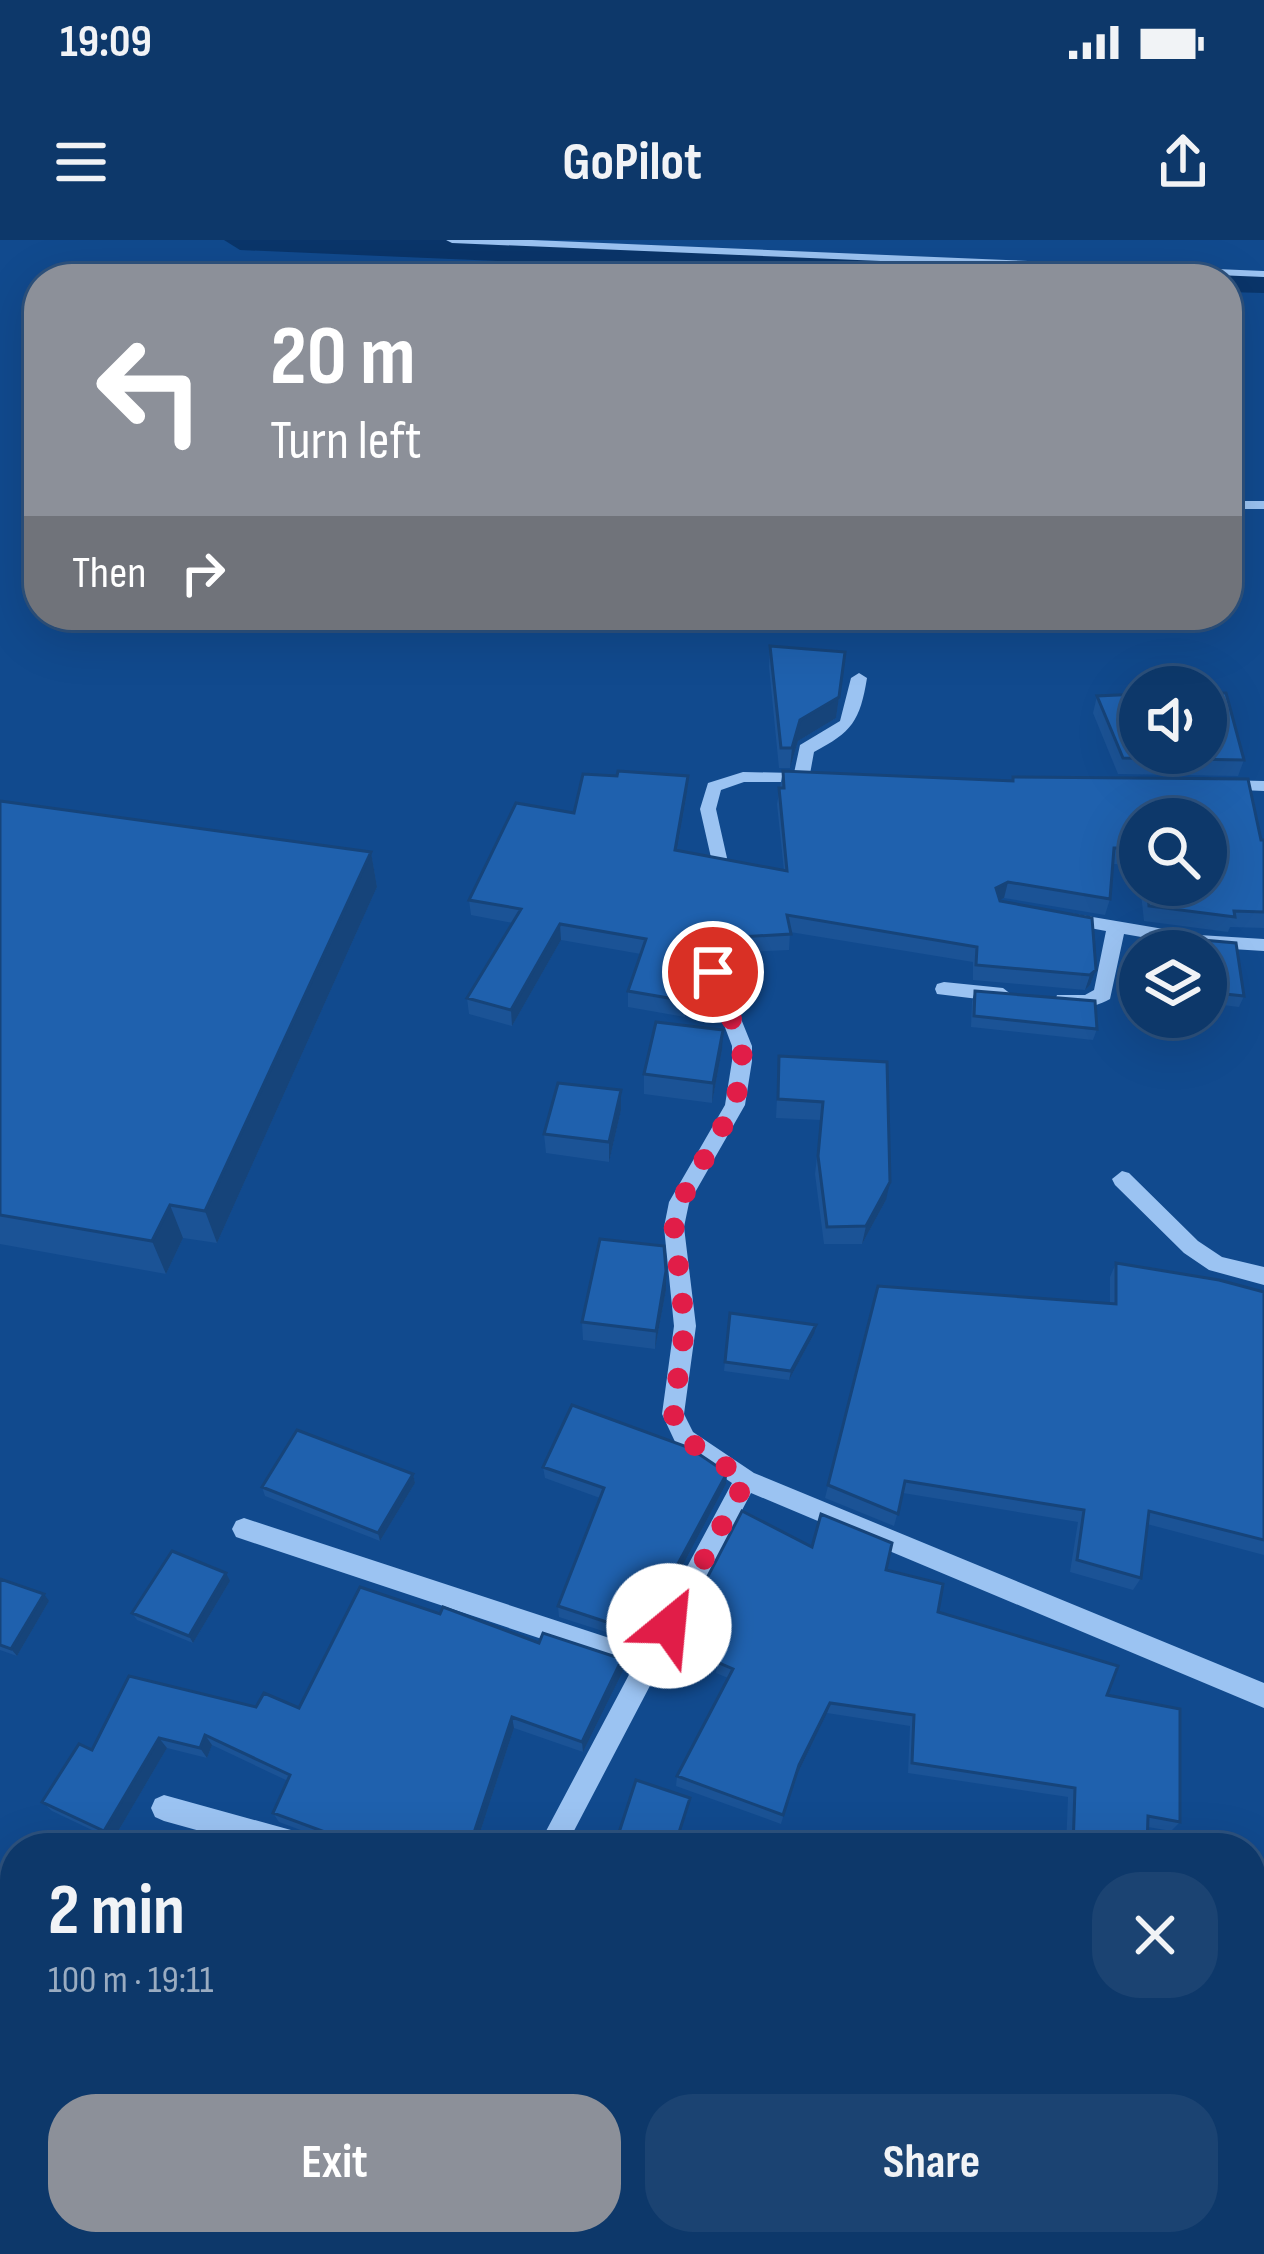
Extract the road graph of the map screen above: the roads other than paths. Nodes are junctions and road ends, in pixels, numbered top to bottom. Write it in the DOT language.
graph roads {
  1 [pos="452,240"];
  2 [pos="1025,264"];
  3 [pos="859,678"];
  4 [pos="801,778"];
  5 [pos="825,778"];
  6 [pos="1196,784"];
  7 [pos="1264,786"];
  8 [pos="718,858"];
  9 [pos="1048,916"];
  10 [pos="1116,927"];
  11 [pos="1264,945"];
  12 [pos="713,972"];
  13 [pos="944,989"];
  14 [pos="1122,1179"];
  15 [pos="1264,1276"];
  16 [pos="746,1480"];
  17 [pos="244,1528"];
  18 [pos="650,1663"];
  19 [pos="1264,1696"];
  20 [pos="164,1808"];
  21 [pos="255,1833"];
  22 [pos="558,1833"];
  1 -- 2 [label="street"];
  3 -- 4 [label="street"];
  4 -- 5 [label="street"];
  4 -- 8 [label="street"];
  6 -- 7 [label="street"];
  9 -- 10 [label="street"];
  10 -- 11 [label="street"];
  10 -- 13 [label="street"];
  12 -- 16 [label="street"];
  14 -- 15 [label="street"];
  16 -- 18 [label="street"];
  16 -- 19 [label="street"];
  17 -- 18 [label="street"];
  18 -- 22 [label="street"];
  20 -- 21 [label="street"];
}
